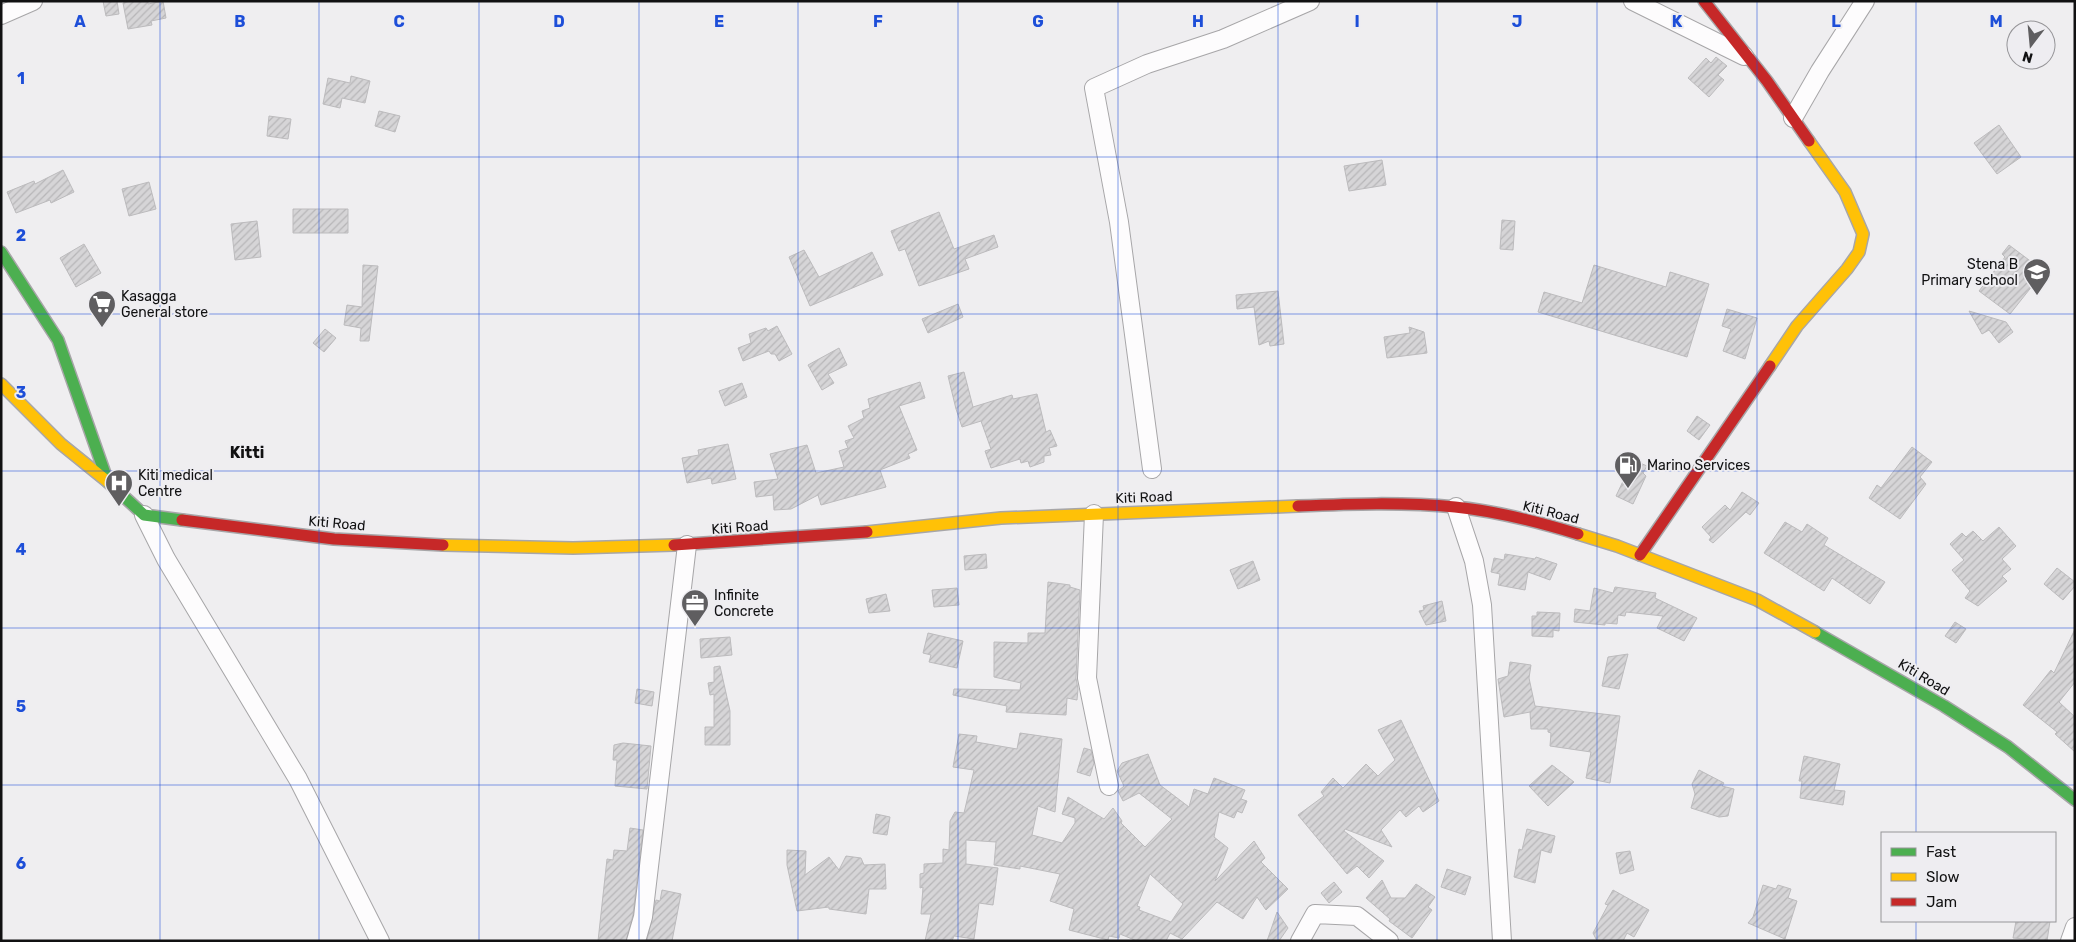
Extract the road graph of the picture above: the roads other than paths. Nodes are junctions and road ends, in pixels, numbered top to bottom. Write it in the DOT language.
graph roads {
  1 [pos="33,1"];
  2 [pos="1310,1"];
  3 [pos="1633,1"];
  4 [pos="1704,1"];
  5 [pos="1865,1"];
  6 [pos="1,15"];
  7 [pos="1749,58"];
  8 [pos="1793,118"];
  9 [pos="1,252"];
  10 [pos="1,384"];
  11 [pos="1152,470"];
  12 [pos="108,482"];
  13 [pos="1456,507"];
  14 [pos="1094,514"];
  15 [pos="144,515"];
  16 [pos="687,546"];
  17 [pos="1640,555"];
  18 [pos="1109,786"];
  19 [pos="2075,800"];
  20 [pos="2075,927"];
  21 [pos="380,941"];
  22 [pos="636,941"];
  23 [pos="1300,941"];
  24 [pos="1389,941"];
  25 [pos="1502,941"];
  26 [pos="2070,941"];
  1 -- 6 [label="street"];
  2 -- 11 [label="street"];
  3 -- 7 [label="street"];
  4 -- 7 [label="street"];
  5 -- 8 [label="street"];
  7 -- 8 [label="street"];
  8 -- 17 [label="street"];
  9 -- 12 [label="street"];
  10 -- 12 [label="street"];
  12 -- 15 [label="street"];
  13 -- 14 [label="street, Kiti Road"];
  13 -- 17 [label="street, Kiti Road"];
  13 -- 25 [label="street"];
  14 -- 16 [label="street, Kiti Road"];
  14 -- 18 [label="street"];
  15 -- 16 [label="street, Kiti Road"];
  15 -- 21 [label="street"];
  16 -- 22 [label="street"];
  17 -- 19 [label="street, Kiti Road"];
  20 -- 26 [label="street"];
  23 -- 24 [label="street"];
}
